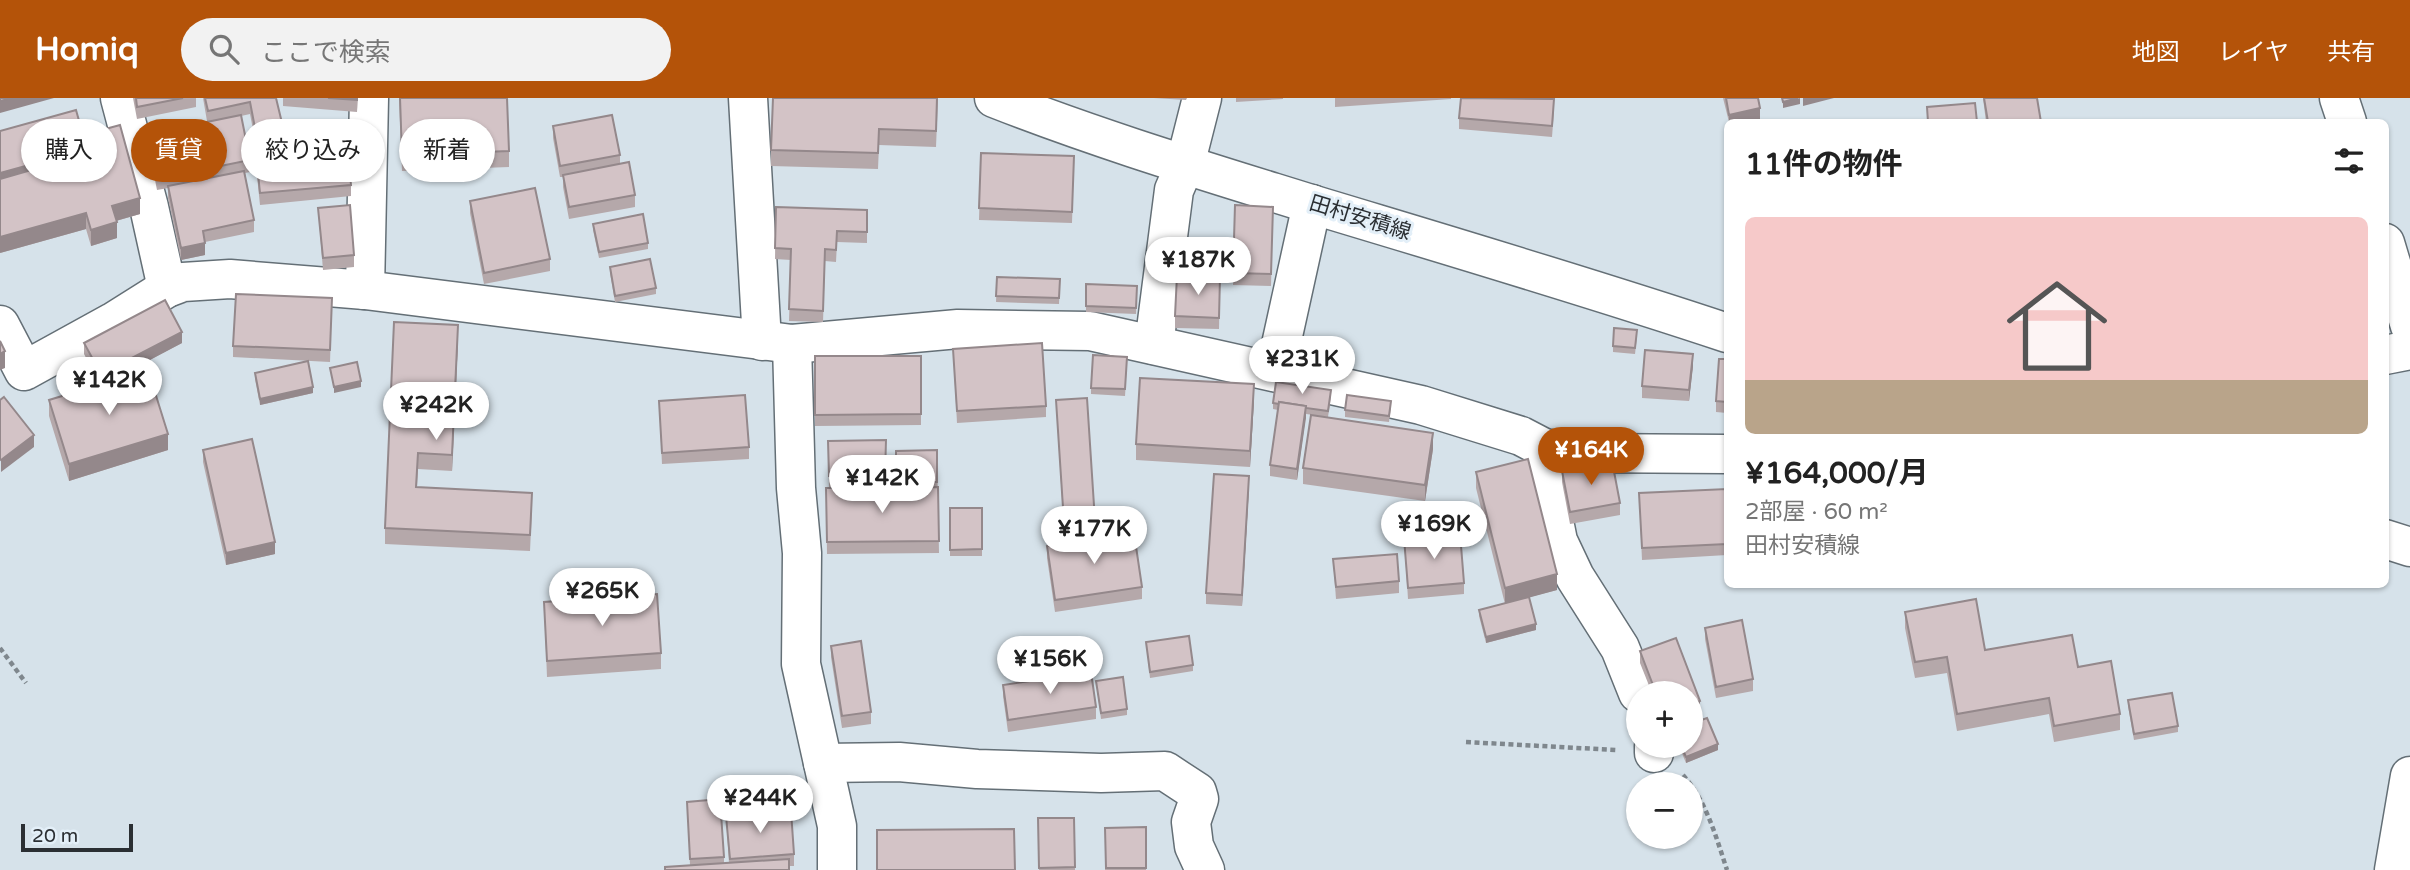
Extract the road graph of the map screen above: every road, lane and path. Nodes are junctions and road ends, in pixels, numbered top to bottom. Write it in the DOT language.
graph roads {
  1 [pos="120,98"];
  2 [pos="369,98"];
  3 [pos="748,98"];
  4 [pos="994,98"];
  5 [pos="1202,98"];
  6 [pos="2339,98"];
  7 [pos="2346,119"];
  8 [pos="1185,165"];
  9 [pos="1311,204"];
  10 [pos="2389,256"];
  11 [pos="167,288"];
  12 [pos="365,290"];
  13 [pos="0,325"];
  14 [pos="2410,326"];
  15 [pos="1724,331"];
  16 [pos="777,343"];
  17 [pos="1154,345"];
  18 [pos="2410,351"];
  19 [pos="2389,354"];
  20 [pos="1275,372"];
  21 [pos="12,379"];
  22 [pos="1544,448"];
  23 [pos="1724,454"];
  24 [pos="2389,540"];
  25 [pos="2410,547"];
  26 [pos="0,648"];
  27 [pos="1633,681"];
  28 [pos="26,683"];
  29 [pos="823,763"];
  30 [pos="2410,776"];
  31 [pos="837,870"];
  32 [pos="1205,870"];
  33 [pos="2394,870"];
  1 -- 11 [label="street"];
  2 -- 12 [label="street"];
  3 -- 16 [label="street"];
  4 -- 8 [label="street, 田村安積線"];
  5 -- 8 [label="street"];
  6 -- 7 [label="street"];
  8 -- 9 [label="street, 田村安積線"];
  8 -- 17 [label="street"];
  9 -- 15 [label="street, 田村安積線"];
  9 -- 20 [label="street"];
  10 -- 14 [label="street"];
  11 -- 12 [label="street"];
  11 -- 21 [label="street"];
  12 -- 16 [label="street"];
  13 -- 21 [label="street"];
  16 -- 17 [label="street"];
  16 -- 29 [label="street"];
  17 -- 20 [label="street"];
  18 -- 19 [label="street"];
  20 -- 22 [label="street"];
  22 -- 23 [label="street"];
  22 -- 27 [label="street"];
  24 -- 25 [label="street"];
  26 -- 28 [label="path"];
  29 -- 31 [label="street"];
  29 -- 32 [label="street"];
  30 -- 33 [label="street"];
}
